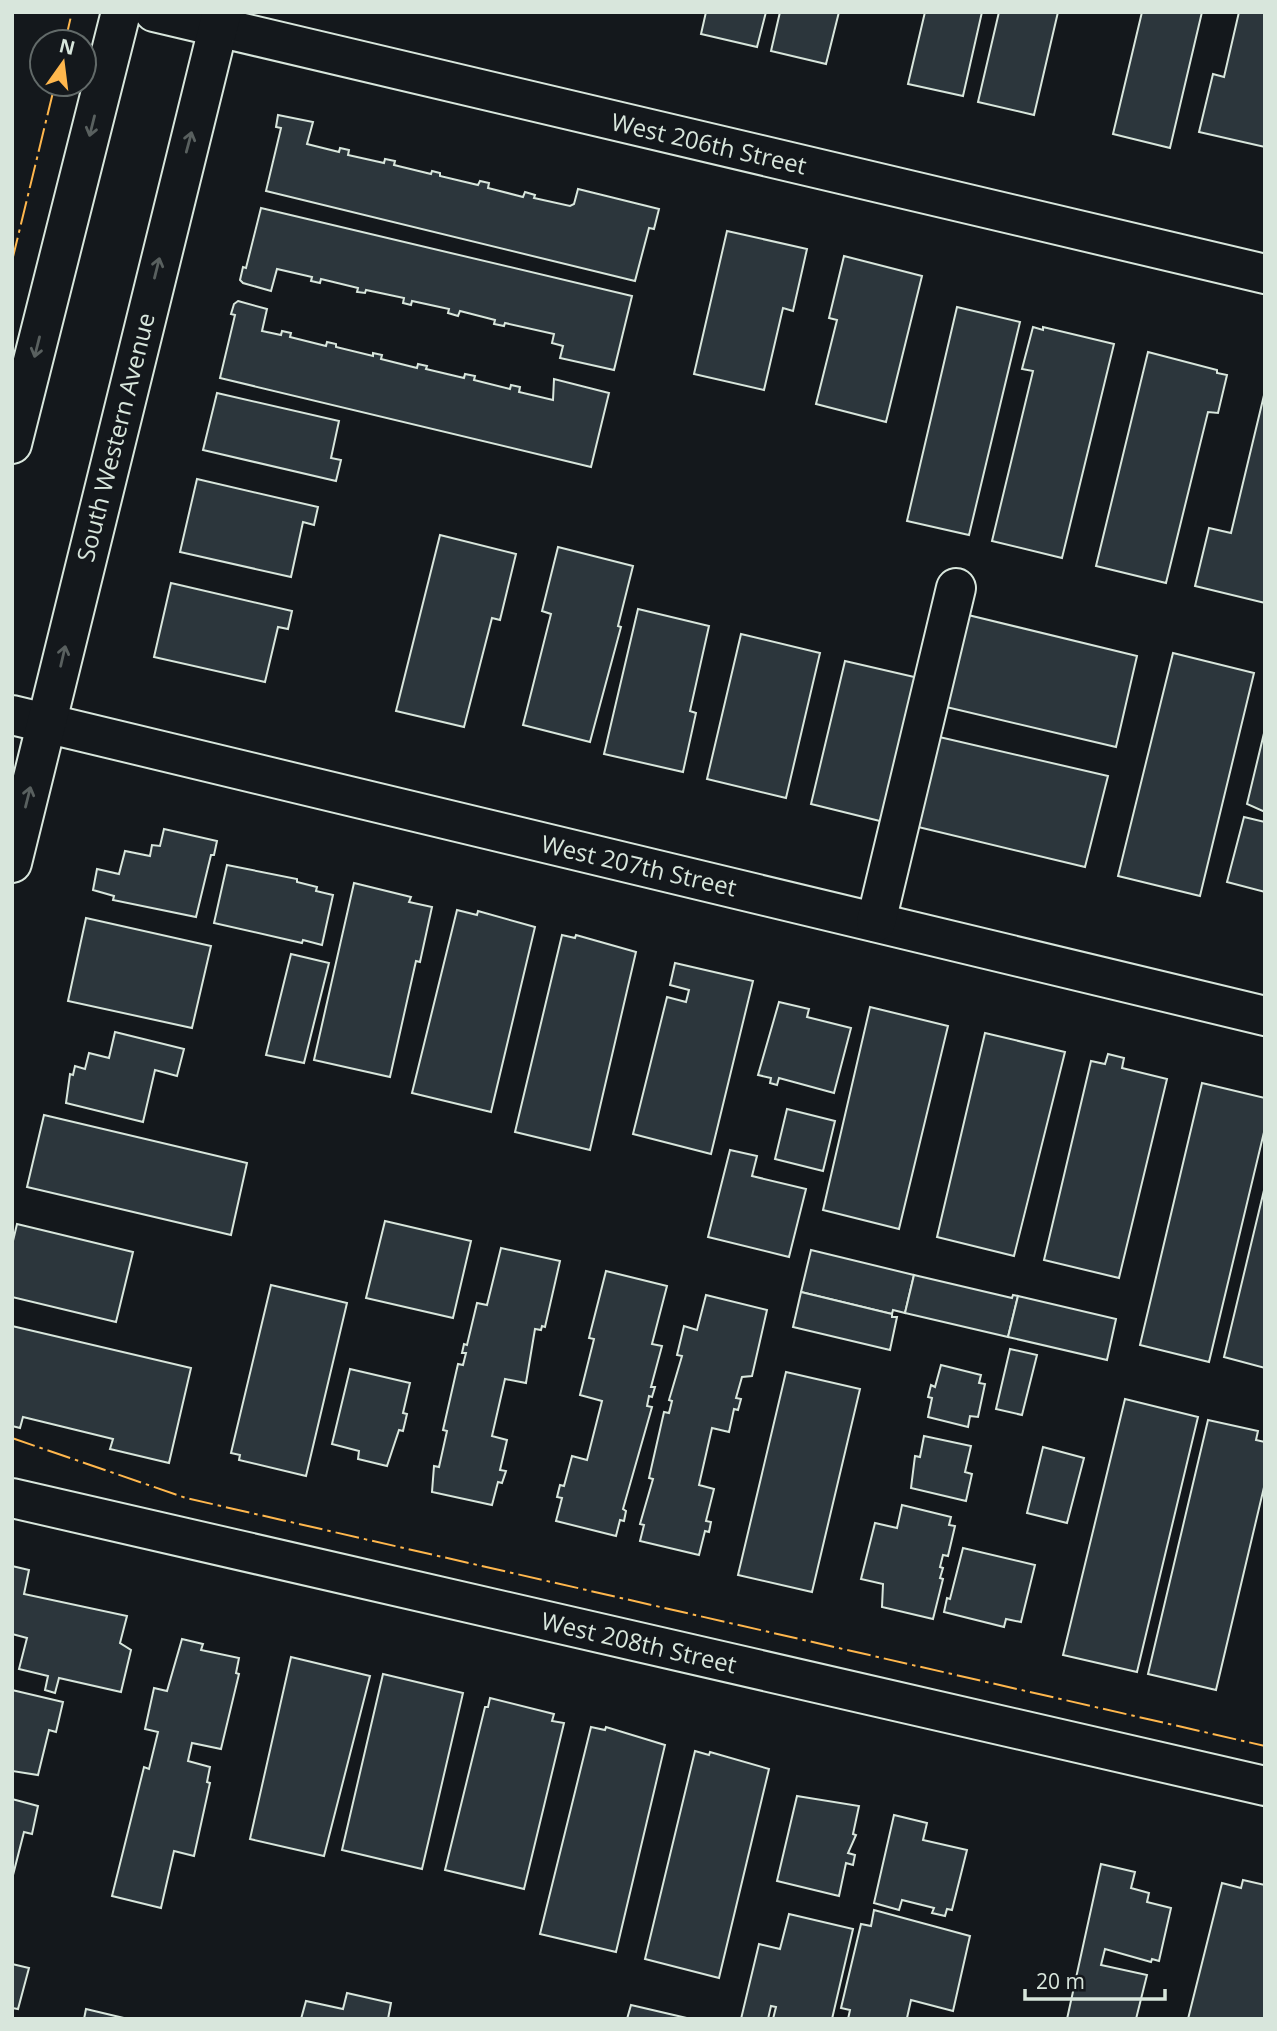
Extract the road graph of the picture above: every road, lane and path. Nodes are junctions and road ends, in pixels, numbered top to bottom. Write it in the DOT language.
graph roads {
  1 [pos="121,12"];
  2 [pos="154,12"];
  3 [pos="220,20"];
  4 [pos="1265,274"];
  5 [pos="12,444"];
  6 [pos="956,588"];
  7 [pos="29,718"];
  8 [pos="12,863"];
  9 [pos="876,922"];
  10 [pos="1265,1016"];
  11 [pos="12,1498"];
  12 [pos="1265,1786"];
  1 -- 5 [label="street, one-way"];
  2 -- 3 [label="street, West 206th Street"];
  3 -- 4 [label="street, West 206th Street"];
  7 -- 3 [label="street, South Western Avenue, one-way"];
  6 -- 9 [label="street"];
  8 -- 7 [label="street, South Western Avenue, one-way"];
  7 -- 9 [label="street, West 207th Street"];
  9 -- 10 [label="street, West 207th Street"];
  11 -- 12 [label="street, West 208th Street"];
}
